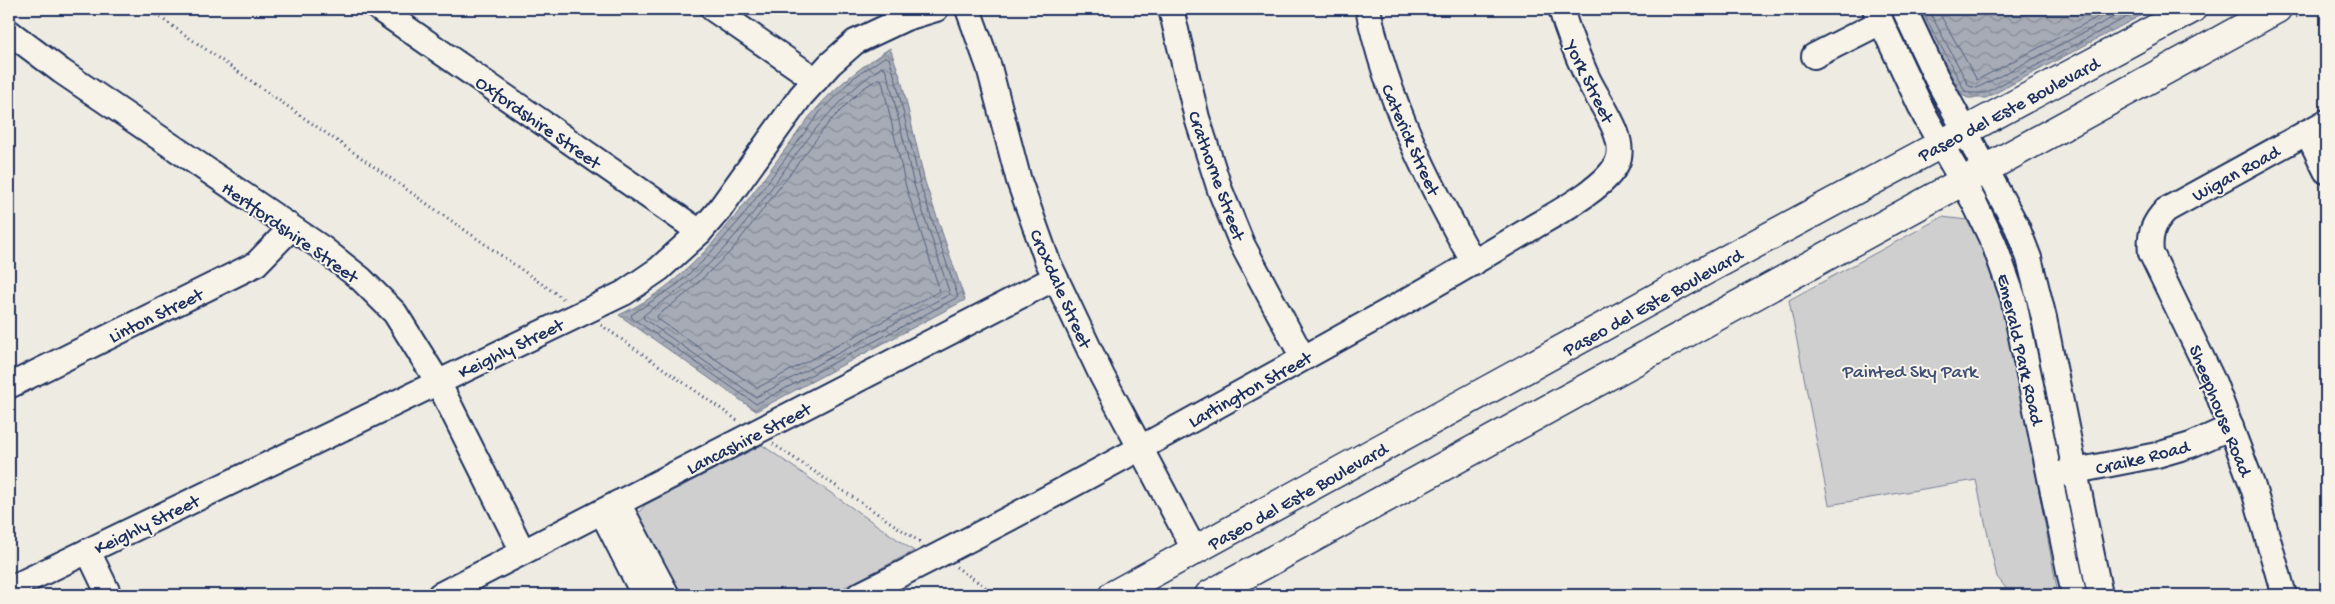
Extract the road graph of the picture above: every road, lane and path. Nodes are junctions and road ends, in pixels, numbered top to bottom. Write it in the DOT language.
graph roads {
  1 [pos="379,9"];
  2 [pos="713,9"];
  3 [pos="936,9"];
  4 [pos="968,9"];
  5 [pos="1171,9"];
  6 [pos="1368,9"];
  7 [pos="1561,9"];
  8 [pos="1904,9"];
  9 [pos="2192,9"];
  10 [pos="2277,9"];
  11 [pos="1878,16"];
  12 [pos="13,44"];
  13 [pos="1814,56"];
  14 [pos="816,80"];
  15 [pos="2316,127"];
  16 [pos="1954,139"];
  17 [pos="1620,154"];
  18 [pos="2326,171"];
  19 [pos="1974,176"];
  20 [pos="291,228"];
  21 [pos="2152,229"];
  22 [pos="700,232"];
  23 [pos="1474,263"];
  24 [pos="1055,278"];
  25 [pos="1303,358"];
  26 [pos="438,382"];
  27 [pos="9,386"];
  28 [pos="2231,427"];
  29 [pos="1139,448"];
  30 [pos="2075,471"];
  31 [pos="2051,476"];
  32 [pos="610,508"];
  33 [pos="88,551"];
  34 [pos="1195,551"];
  35 [pos="523,552"];
  36 [pos="9,589"];
  37 [pos="109,595"];
  38 [pos="440,595"];
  39 [pos="644,595"];
  40 [pos="667,595"];
  41 [pos="859,595"];
  42 [pos="1113,595"];
  43 [pos="1209,595"];
  44 [pos="2074,595"];
  45 [pos="2100,595"];
  46 [pos="2284,595"];
  1 -- 22 [label="street, Oxfordshire Street"];
  2 -- 14 [label="street"];
  3 -- 14 [label="street, Keighly Street"];
  4 -- 24 [label="street, Croxdale Street"];
  5 -- 25 [label="street, Crathorne Street"];
  6 -- 23 [label="street, Caterick Street"];
  7 -- 17 [label="street, York Street"];
  8 -- 16 [label="street, Emerald Park Road"];
  9 -- 16 [label="main road, Paseo del Este Boulevard"];
  10 -- 19 [label="main road"];
  11 -- 13 [label="street"];
  11 -- 16 [label="street, Emerald Park Road"];
  12 -- 20 [label="street, Hertfordshire Street"];
  14 -- 22 [label="street, Keighly Street"];
  15 -- 18 [label="street"];
  15 -- 21 [label="street, Wigan Road"];
  16 -- 19 [label="street, Emerald Park Road"];
  16 -- 34 [label="main road, Paseo del Este Boulevard"];
  17 -- 23 [label="street, Lartington Street"];
  19 -- 30 [label="street"];
  19 -- 31 [label="street, Emerald Park Road"];
  19 -- 43 [label="main road"];
  20 -- 26 [label="street, Hertfordshire Street"];
  20 -- 27 [label="street, Linton Street"];
  21 -- 28 [label="street, Sheephouse Road"];
  22 -- 26 [label="street, Keighly Street"];
  23 -- 25 [label="street, Lartington Street"];
  24 -- 29 [label="street, Croxdale Street"];
  24 -- 32 [label="street, Lancashire Street"];
  25 -- 29 [label="street, Lartington Street"];
  26 -- 33 [label="street, Keighly Street"];
  26 -- 35 [label="street, Hertfordshire Street"];
  28 -- 30 [label="street, Craike Road"];
  28 -- 46 [label="street, Sheephouse Road"];
  29 -- 34 [label="street, Croxdale Street"];
  29 -- 41 [label="street, Lartington Street"];
  30 -- 31 [label="street, Craike Road"];
  30 -- 45 [label="street"];
  31 -- 44 [label="street, Emerald Park Road"];
  32 -- 35 [label="street, Lancashire Street"];
  32 -- 39 [label="street"];
  32 -- 40 [label="street"];
  33 -- 36 [label="street, Keighly Street"];
  33 -- 37 [label="street"];
  34 -- 42 [label="main road, Paseo del Este Boulevard"];
  35 -- 38 [label="street, Lancashire Street"];
}
